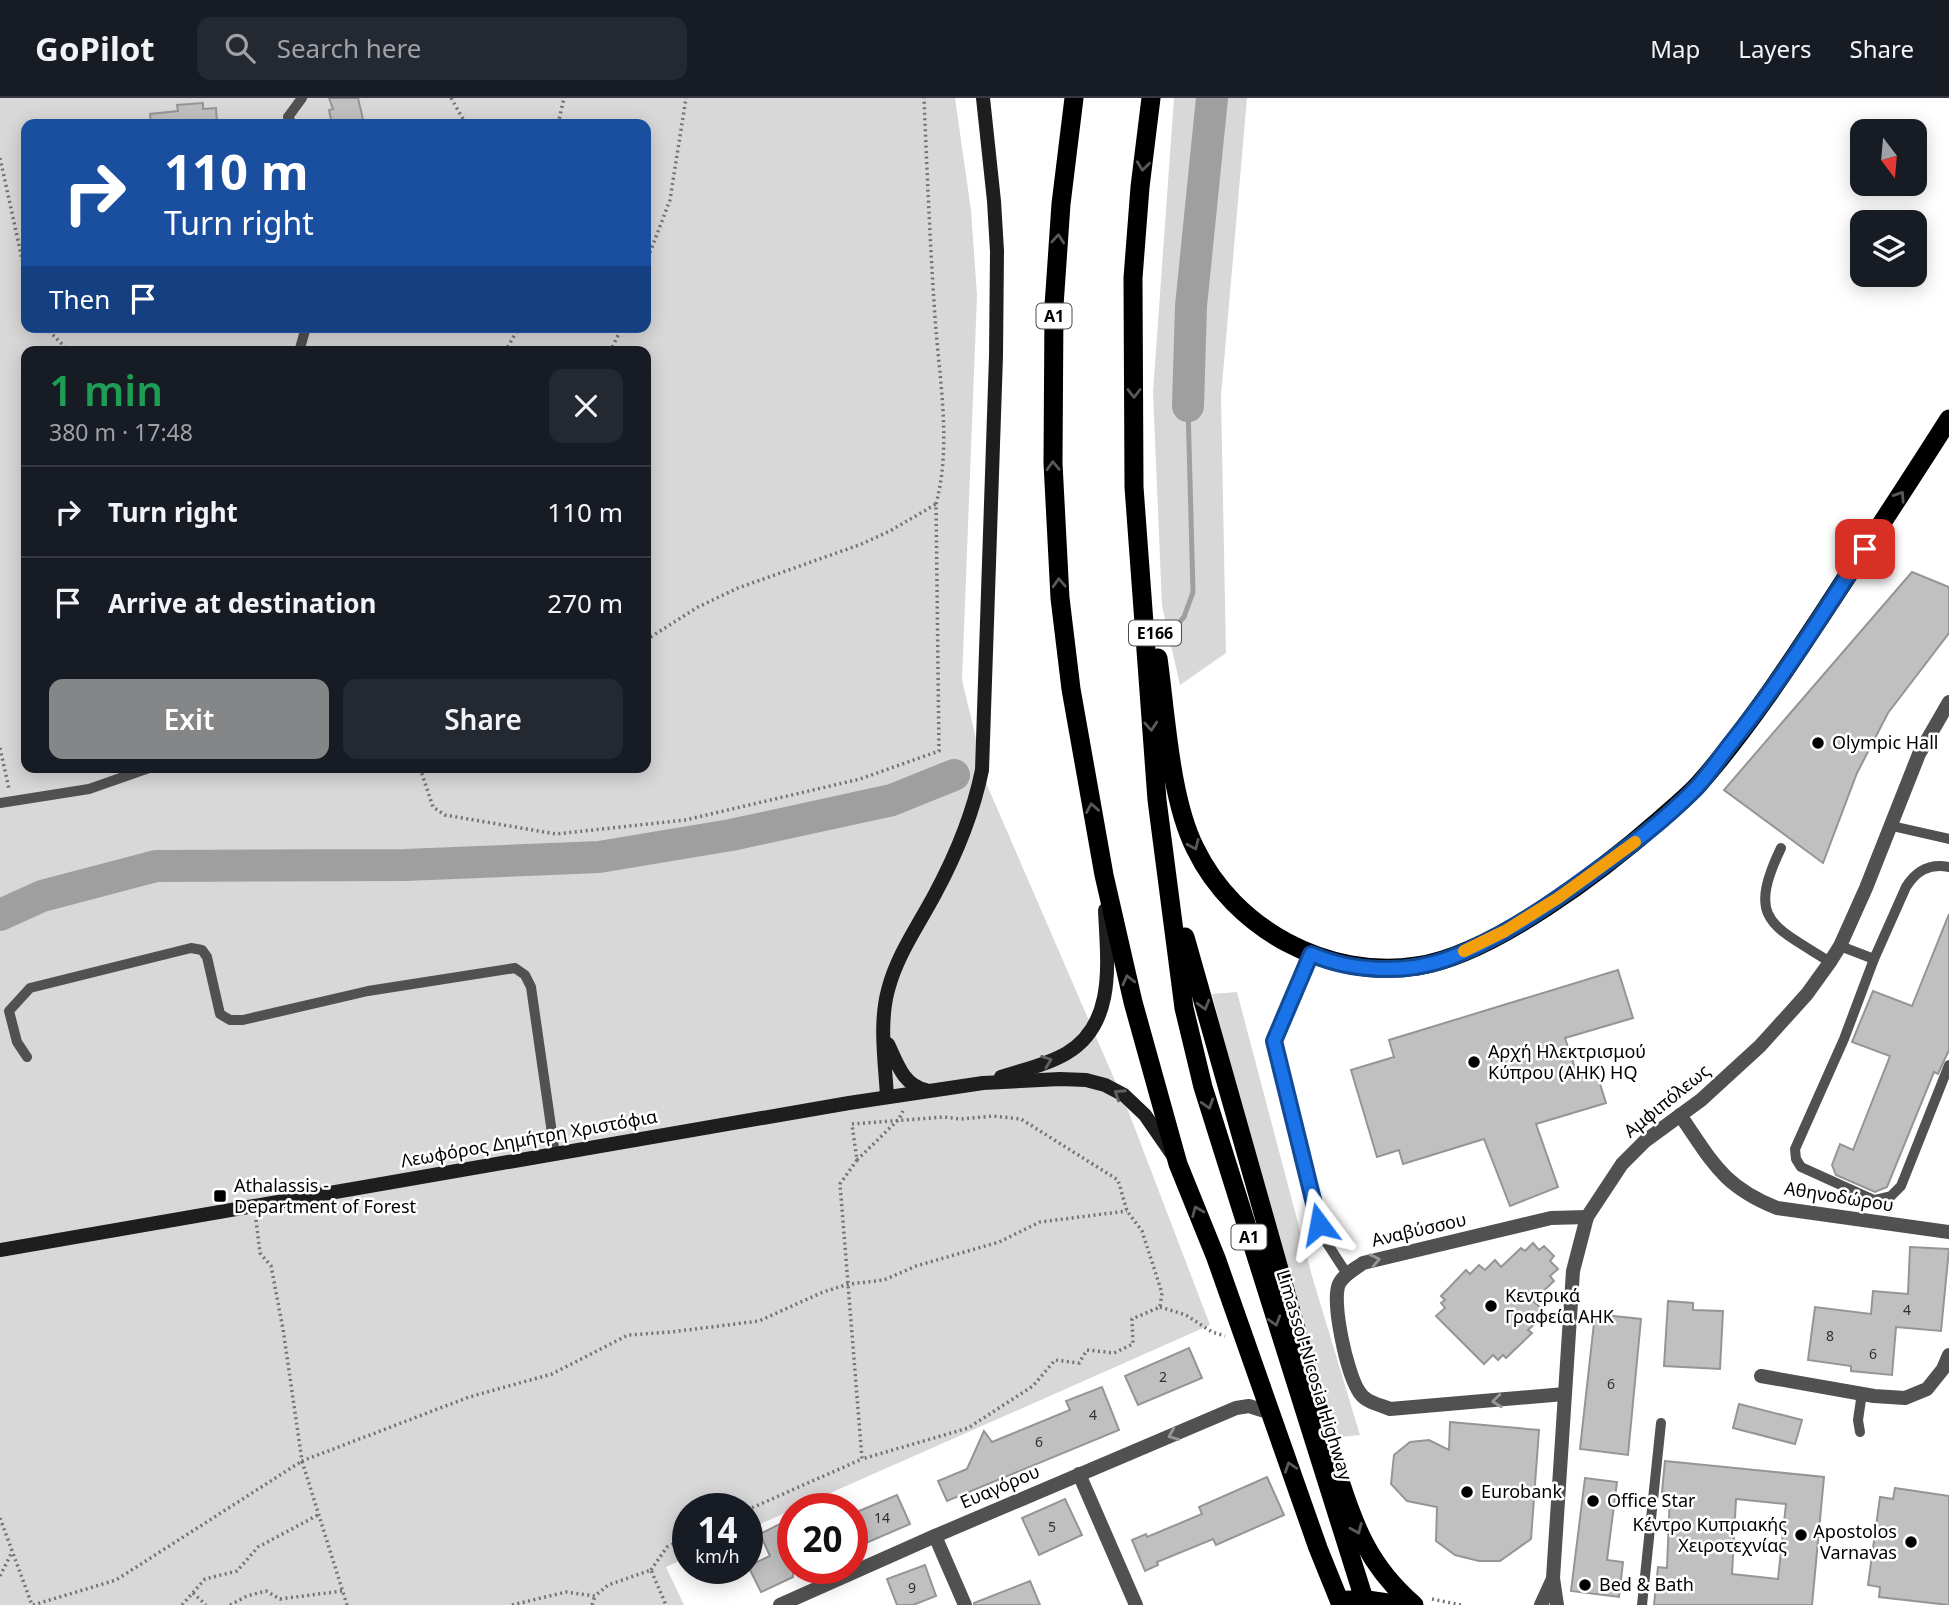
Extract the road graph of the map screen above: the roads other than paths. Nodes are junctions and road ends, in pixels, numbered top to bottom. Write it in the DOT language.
graph roads {
  1 [pos="302,98"];
  2 [pos="981,98"];
  3 [pos="1074,98"];
  4 [pos="1151,98"];
  5 [pos="289,119"];
  6 [pos="1949,419"];
  7 [pos="1134,487"];
  8 [pos="1949,702"];
  9 [pos="135,773"];
  10 [pos="0,803"];
  11 [pos="1892,826"];
  12 [pos="1949,839"];
  13 [pos="1780,848"];
  14 [pos="1949,867"];
  15 [pos="1165,869"];
  16 [pos="1104,875"];
  17 [pos="1840,946"];
  18 [pos="1311,954"];
  19 [pos="1874,958"];
  20 [pos="1830,962"];
  21 [pos="884,1037"];
  22 [pos="27,1057"];
  23 [pos="1949,1065"];
  24 [pos="983,1083"];
  25 [pos="931,1090"];
  26 [pos="889,1103"];
  27 [pos="1680,1115"];
  28 [pos="555,1154"];
  29 [pos="1178,1164"];
  30 [pos="1587,1217"];
  31 [pos="1949,1232"];
  32 [pos="0,1250"];
  33 [pos="1347,1274"];
  34 [pos="1949,1355"];
  35 [pos="1761,1376"];
  36 [pos="1862,1393"];
  37 [pos="1565,1394"];
  38 [pos="1271,1413"];
  39 [pos="1661,1423"];
  40 [pos="1860,1433"];
  41 [pos="1079,1474"];
  42 [pos="935,1536"];
  43 [pos="1553,1578"];
  44 [pos="1340,1602"];
  45 [pos="1365,1602"];
  46 [pos="788,1603"];
  47 [pos="965,1605"];
  48 [pos="1136,1605"];
  49 [pos="1405,1605"];
  50 [pos="1414,1605"];
  51 [pos="1541,1605"];
  52 [pos="1557,1605"];
  53 [pos="1642,1605"];
  1 -- 5 [label="lane"];
  2 -- 21 [label="main road"];
  16 -- 3 [label="highway, A1, one-way"];
  4 -- 7 [label="highway, A1, one-way"];
  18 -- 6 [label="highway, E166, one-way"];
  7 -- 15 [label="highway, A1, one-way"];
  7 -- 18 [label="highway, E166, one-way"];
  8 -- 11 [label="street, Αμφιπόλεως"];
  9 -- 10 [label="lane"];
  11 -- 12 [label="lane"];
  11 -- 17 [label="street, Αμφιπόλεως"];
  13 -- 20 [label="lane"];
  14 -- 19 [label="lane"];
  15 -- 45 [label="highway, Limassol-Nicosia Highway / A1, one-way"];
  15 -- 50 [label="highway, one-way"];
  24 -- 16 [label="main road, Λεωφόρος Δημήτρη Χριστόφια, one-way"];
  29 -- 16 [label="highway, A1, one-way"];
  17 -- 19 [label="lane"];
  17 -- 20 [label="street, Αμφιπόλεως"];
  18 -- 33 [label="lane"];
  19 -- 23 [label="lane"];
  20 -- 27 [label="street, Αμφιπόλεως"];
  21 -- 25 [label="main road"];
  21 -- 26 [label="main road"];
  22 -- 28 [label="lane"];
  24 -- 25 [label="main road, Λεωφόρος Δημήτρη Χριστόφια"];
  29 -- 24 [label="main road, Λεωφόρος Δημήτρη Χριστόφια, one-way"];
  25 -- 26 [label="main road, Λεωφόρος Δημήτρη Χριστόφια"];
  26 -- 28 [label="main road, Λεωφόρος Δημήτρη Χριστόφια"];
  27 -- 30 [label="street, Αμφιπόλεως"];
  27 -- 31 [label="street, Αθηνοδώρου"];
  28 -- 32 [label="main road, Λεωφόρος Δημήτρη Χριστόφια"];
  38 -- 29 [label="highway, A1, one-way"];
  33 -- 30 [label="street, Αναβύσσου, one-way"];
  30 -- 37 [label="street, Αμφιπόλεως"];
  37 -- 33 [label="street, one-way"];
  34 -- 36 [label="street"];
  35 -- 36 [label="street"];
  36 -- 40 [label="lane"];
  37 -- 43 [label="street, Αμφιπόλεως"];
  38 -- 41 [label="street, Ευαγόρου, one-way"];
  44 -- 38 [label="highway, A1, one-way"];
  39 -- 53 [label="lane"];
  41 -- 42 [label="street, Ευαγόρου"];
  41 -- 48 [label="street"];
  42 -- 46 [label="street, Ευαγόρου"];
  42 -- 47 [label="street"];
  43 -- 51 [label="street, Αμφιπόλεως"];
  43 -- 52 [label="street, Αμφιπόλεως"];
  44 -- 45 [label="main road"];
  45 -- 49 [label="main road"];
}
